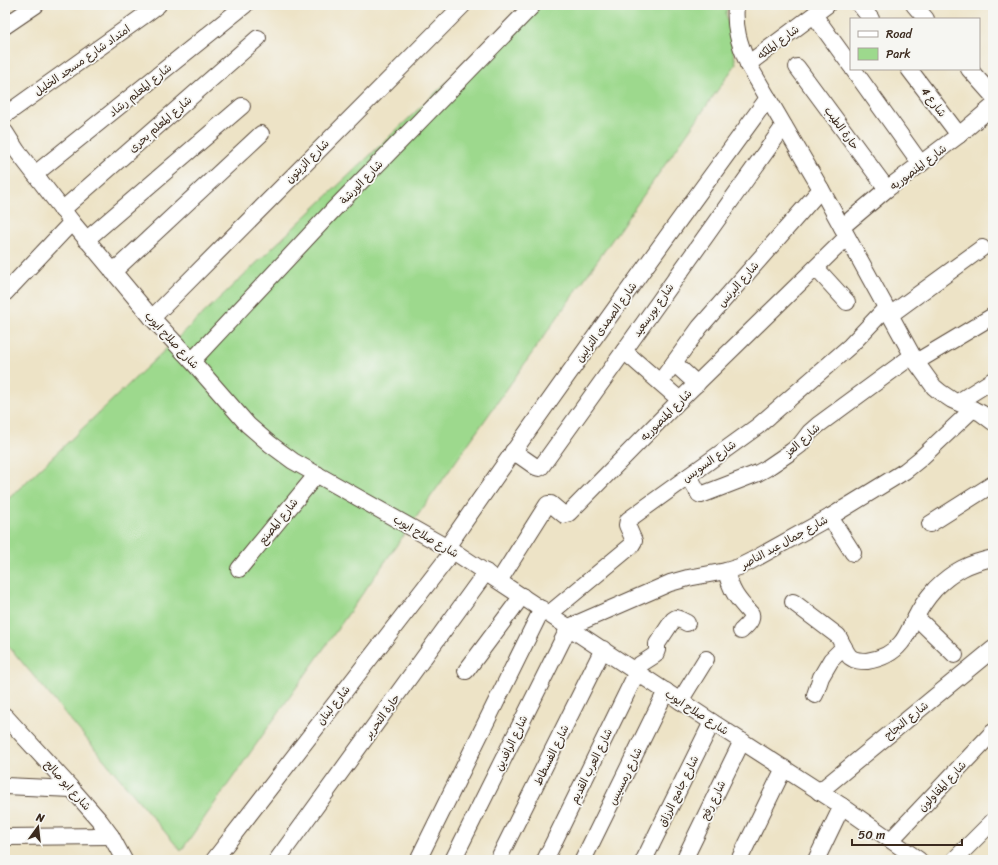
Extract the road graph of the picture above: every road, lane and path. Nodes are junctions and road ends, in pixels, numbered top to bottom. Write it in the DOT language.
graph roads {
  1 [pos="36,5"];
  2 [pos="158,5"];
  3 [pos="245,5"];
  4 [pos="463,5"];
  5 [pos="533,5"];
  6 [pos="736,5"];
  7 [pos="827,5"];
  8 [pos="860,5"];
  9 [pos="914,5"];
  10 [pos="814,15"];
  11 [pos="870,18"];
  12 [pos="925,18"];
  13 [pos="5,26"];
  14 [pos="258,38"];
  15 [pos="748,64"];
  16 [pos="850,65"];
  17 [pos="797,66"];
  18 [pos="854,70"];
  19 [pos="910,70"];
  20 [pos="970,70"];
  21 [pos="993,96"];
  22 [pos="768,98"];
  23 [pos="242,106"];
  24 [pos="993,106"];
  25 [pos="5,115"];
  26 [pos="784,126"];
  27 [pos="5,133"];
  28 [pos="261,134"];
  29 [pos="959,135"];
  30 [pos="921,164"];
  31 [pos="35,174"];
  32 [pos="821,189"];
  33 [pos="887,189"];
  34 [pos="67,216"];
  35 [pos="844,232"];
  36 [pos="86,240"];
  37 [pos="982,248"];
  38 [pos="816,268"];
  39 [pos="113,272"];
  40 [pos="5,293"];
  41 [pos="847,302"];
  42 [pos="888,312"];
  43 [pos="993,316"];
  44 [pos="152,318"];
  45 [pos="624,351"];
  46 [pos="914,359"];
  47 [pos="192,361"];
  48 [pos="674,363"];
  49 [pos="993,380"];
  50 [pos="660,382"];
  51 [pos="697,384"];
  52 [pos="680,400"];
  53 [pos="958,402"];
  54 [pos="973,409"];
  55 [pos="992,419"];
  56 [pos="513,451"];
  57 [pos="317,474"];
  58 [pos="689,476"];
  59 [pos="993,484"];
  60 [pos="830,517"];
  61 [pos="930,524"];
  62 [pos="450,549"];
  63 [pos="853,552"];
  64 [pos="993,558"];
  65 [pos="239,569"];
  66 [pos="726,571"];
  67 [pos="493,577"];
  68 [pos="522,596"];
  69 [pos="793,602"];
  70 [pos="546,612"];
  71 [pos="916,617"];
  72 [pos="687,623"];
  73 [pos="569,627"];
  74 [pos="741,631"];
  75 [pos="844,646"];
  76 [pos="993,649"];
  77 [pos="603,650"];
  78 [pos="955,655"];
  79 [pos="706,659"];
  80 [pos="466,671"];
  81 [pos="635,671"];
  82 [pos="666,691"];
  83 [pos="815,695"];
  84 [pos="680,701"];
  85 [pos="5,716"];
  86 [pos="712,722"];
  87 [pos="11,729"];
  88 [pos="993,732"];
  89 [pos="742,741"];
  90 [pos="784,768"];
  91 [pos="5,786"];
  92 [pos="72,788"];
  93 [pos="819,792"];
  94 [pos="842,806"];
  95 [pos="993,821"];
  96 [pos="111,836"];
  97 [pos="5,837"];
  98 [pos="891,840"];
  99 [pos="912,858"];
  100 [pos="124,860"];
  101 [pos="214,860"];
  102 [pos="277,860"];
  103 [pos="418,860"];
  104 [pos="453,860"];
  105 [pos="498,860"];
  106 [pos="545,860"];
  107 [pos="583,860"];
  108 [pos="644,860"];
  109 [pos="684,860"];
  110 [pos="739,860"];
  111 [pos="816,860"];
  112 [pos="954,860"];
  1 -- 13 [label="street"];
  2 -- 25 [label="street, امتداد شارع مسجد الخليل"];
  3 -- 31 [label="street, شارع المعلم رشاد"];
  4 -- 44 [label="street, شارع الزيتون"];
  5 -- 47 [label="street, شارع الورشة"];
  6 -- 15 [label="street"];
  7 -- 10 [label="street, شارع الملكه"];
  8 -- 11 [label="street"];
  9 -- 12 [label="street"];
  10 -- 15 [label="street, شارع الملكه"];
  10 -- 16 [label="street"];
  14 -- 34 [label="street, شارع المعلم بحرى"];
  15 -- 22 [label="street"];
  17 -- 33 [label="street, حارة الطيب"];
  18 -- 30 [label="street"];
  19 -- 29 [label="street, شارع 4"];
  20 -- 21 [label="street"];
  22 -- 26 [label="street"];
  22 -- 56 [label="street, شارع الصمدى الترابين"];
  23 -- 36 [label="street"];
  24 -- 29 [label="street, شارع المنصوريه"];
  26 -- 32 [label="street"];
  26 -- 45 [label="street, شارع بورسعيد"];
  27 -- 31 [label="street, شارع صلاح ايوب"];
  28 -- 39 [label="street"];
  29 -- 30 [label="street, شارع المنصوريه"];
  30 -- 33 [label="street, شارع المنصوريه"];
  31 -- 34 [label="street, شارع صلاح ايوب"];
  32 -- 35 [label="street"];
  32 -- 48 [label="street, شارع البرنس"];
  33 -- 35 [label="street, شارع المنصوريه"];
  34 -- 36 [label="street, شارع صلاح ايوب"];
  34 -- 40 [label="street, شارع المعلم بحرى"];
  35 -- 38 [label="street, شارع المنصوريه"];
  35 -- 42 [label="street"];
  36 -- 39 [label="street, شارع صلاح ايوب"];
  37 -- 42 [label="street, شارع السويس"];
  38 -- 41 [label="street"];
  38 -- 51 [label="street, شارع المنصوريه"];
  39 -- 44 [label="street, شارع صلاح ايوب"];
  42 -- 46 [label="street"];
  42 -- 58 [label="street, شارع السويس"];
  43 -- 46 [label="street, شارع العز"];
  44 -- 47 [label="street, شارع صلاح ايوب"];
  45 -- 50 [label="street"];
  45 -- 56 [label="street, شارع بورسعيد"];
  46 -- 53 [label="street"];
  46 -- 58 [label="street, شارع العز"];
  47 -- 57 [label="street, شارع صلاح ايوب"];
  48 -- 50 [label="street, شارع البرنس"];
  48 -- 51 [label="street"];
  49 -- 53 [label="street"];
  50 -- 52 [label="street"];
  51 -- 52 [label="street, شارع المنصوريه"];
  52 -- 67 [label="street, شارع المنصوريه"];
  53 -- 54 [label="street"];
  54 -- 55 [label="street"];
  54 -- 60 [label="street, شارع جمال عبد الناصر"];
  56 -- 62 [label="street, شارع الصمدى الترابين"];
  57 -- 62 [label="street, شارع صلاح ايوب"];
  57 -- 65 [label="street, شارع المصنع"];
  58 -- 70 [label="street, شارع السويس"];
  59 -- 61 [label="street"];
  60 -- 63 [label="street"];
  60 -- 66 [label="street, شارع جمال عبد الناصر"];
  62 -- 67 [label="street, شارع صلاح ايوب"];
  62 -- 101 [label="street, شارع لبنان"];
  64 -- 71 [label="street"];
  66 -- 73 [label="street, شارع جمال عبد الناصر"];
  66 -- 74 [label="street"];
  67 -- 68 [label="street, شارع صلاح ايوب"];
  67 -- 102 [label="street, حارة التحرير"];
  68 -- 70 [label="street, شارع صلاح ايوب"];
  68 -- 80 [label="street"];
  69 -- 75 [label="street"];
  70 -- 73 [label="street, شارع صلاح ايوب"];
  70 -- 103 [label="street"];
  71 -- 75 [label="street"];
  71 -- 78 [label="street"];
  72 -- 81 [label="street"];
  73 -- 77 [label="street, شارع صلاح ايوب"];
  73 -- 104 [label="street, شارع الرافدين"];
  75 -- 83 [label="street"];
  76 -- 93 [label="street, شارع النجاح"];
  77 -- 81 [label="street, شارع صلاح ايوب"];
  77 -- 105 [label="street, شارع الفسطاط"];
  79 -- 84 [label="street"];
  81 -- 82 [label="street, شارع صلاح ايوب"];
  81 -- 106 [label="street, شارع العرب القديم"];
  82 -- 84 [label="street, شارع صلاح ايوب"];
  82 -- 107 [label="street, شارع رمسيس"];
  84 -- 86 [label="street, شارع صلاح ايوب"];
  85 -- 87 [label="street, شارع ابو صالح"];
  86 -- 89 [label="street, شارع صلاح ايوب"];
  86 -- 108 [label="street, شارع جامع الرزاق"];
  87 -- 92 [label="street, شارع ابو صالح"];
  88 -- 98 [label="street, شارع المقاولون"];
  89 -- 90 [label="street, شارع صلاح ايوب"];
  89 -- 109 [label="street, شارع رفح"];
  90 -- 93 [label="street, شارع صلاح ايوب"];
  90 -- 110 [label="street"];
  91 -- 92 [label="street"];
  92 -- 96 [label="street, شارع ابو صالح"];
  93 -- 94 [label="street, شارع صلاح ايوب"];
  94 -- 98 [label="street, شارع صلاح ايوب"];
  94 -- 111 [label="street"];
  95 -- 112 [label="street"];
  96 -- 97 [label="street"];
  96 -- 100 [label="street, شارع ابو صالح"];
  98 -- 99 [label="street, شارع صلاح ايوب"];
}
